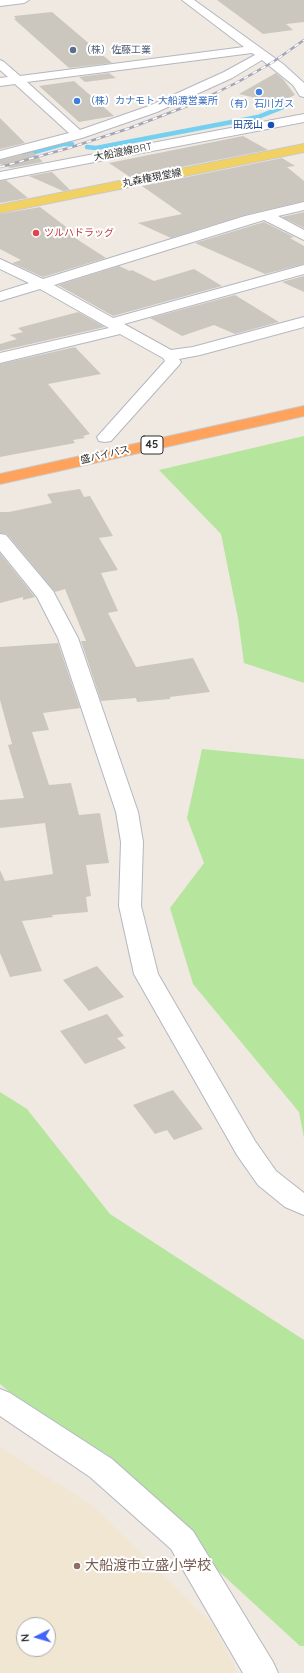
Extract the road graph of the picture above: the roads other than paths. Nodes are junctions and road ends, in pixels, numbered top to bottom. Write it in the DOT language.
graph roads {
  1 [pos="24,0"];
  2 [pos="187,0"];
  3 [pos="0,3"];
  4 [pos="259,52"];
  5 [pos="0,64"];
  6 [pos="17,80"];
  7 [pos="0,82"];
  8 [pos="302,86"];
  9 [pos="304,117"];
  10 [pos="78,136"];
  11 [pos="304,148"];
  12 [pos="0,155"];
  13 [pos="0,176"];
  14 [pos="304,206"];
  15 [pos="0,209"];
  16 [pos="266,215"];
  17 [pos="304,236"];
  18 [pos="0,263"];
  19 [pos="304,269"];
  20 [pos="43,285"];
  21 [pos="0,297"];
  22 [pos="304,322"];
  23 [pos="117,326"];
  24 [pos="169,355"];
  25 [pos="0,358"];
  26 [pos="304,410"];
  27 [pos="105,437"];
  28 [pos="0,479"];
  29 [pos="0,539"];
  30 [pos="304,1205"];
  31 [pos="0,1402"];
  32 [pos="261,1673"];
  1 -- 3 [label="street"];
  2 -- 4 [label="street"];
  4 -- 6 [label="street"];
  4 -- 8 [label="street"];
  4 -- 10 [label="street"];
  5 -- 6 [label="street"];
  6 -- 7 [label="street"];
  6 -- 10 [label="street"];
  9 -- 13 [label="street, 大船渡線BRT"];
  10 -- 12 [label="street"];
  11 -- 15 [label="main road, 丸森権現堂線"];
  14 -- 16 [label="street"];
  16 -- 17 [label="street"];
  16 -- 20 [label="street"];
  18 -- 20 [label="street"];
  19 -- 23 [label="street"];
  20 -- 21 [label="street"];
  20 -- 23 [label="street"];
  22 -- 24 [label="street"];
  23 -- 24 [label="street"];
  23 -- 25 [label="street"];
  24 -- 27 [label="street"];
  26 -- 28 [label="highway, 盛バイパス / 45"];
  29 -- 30 [label="street"];
  31 -- 32 [label="street"];
}
